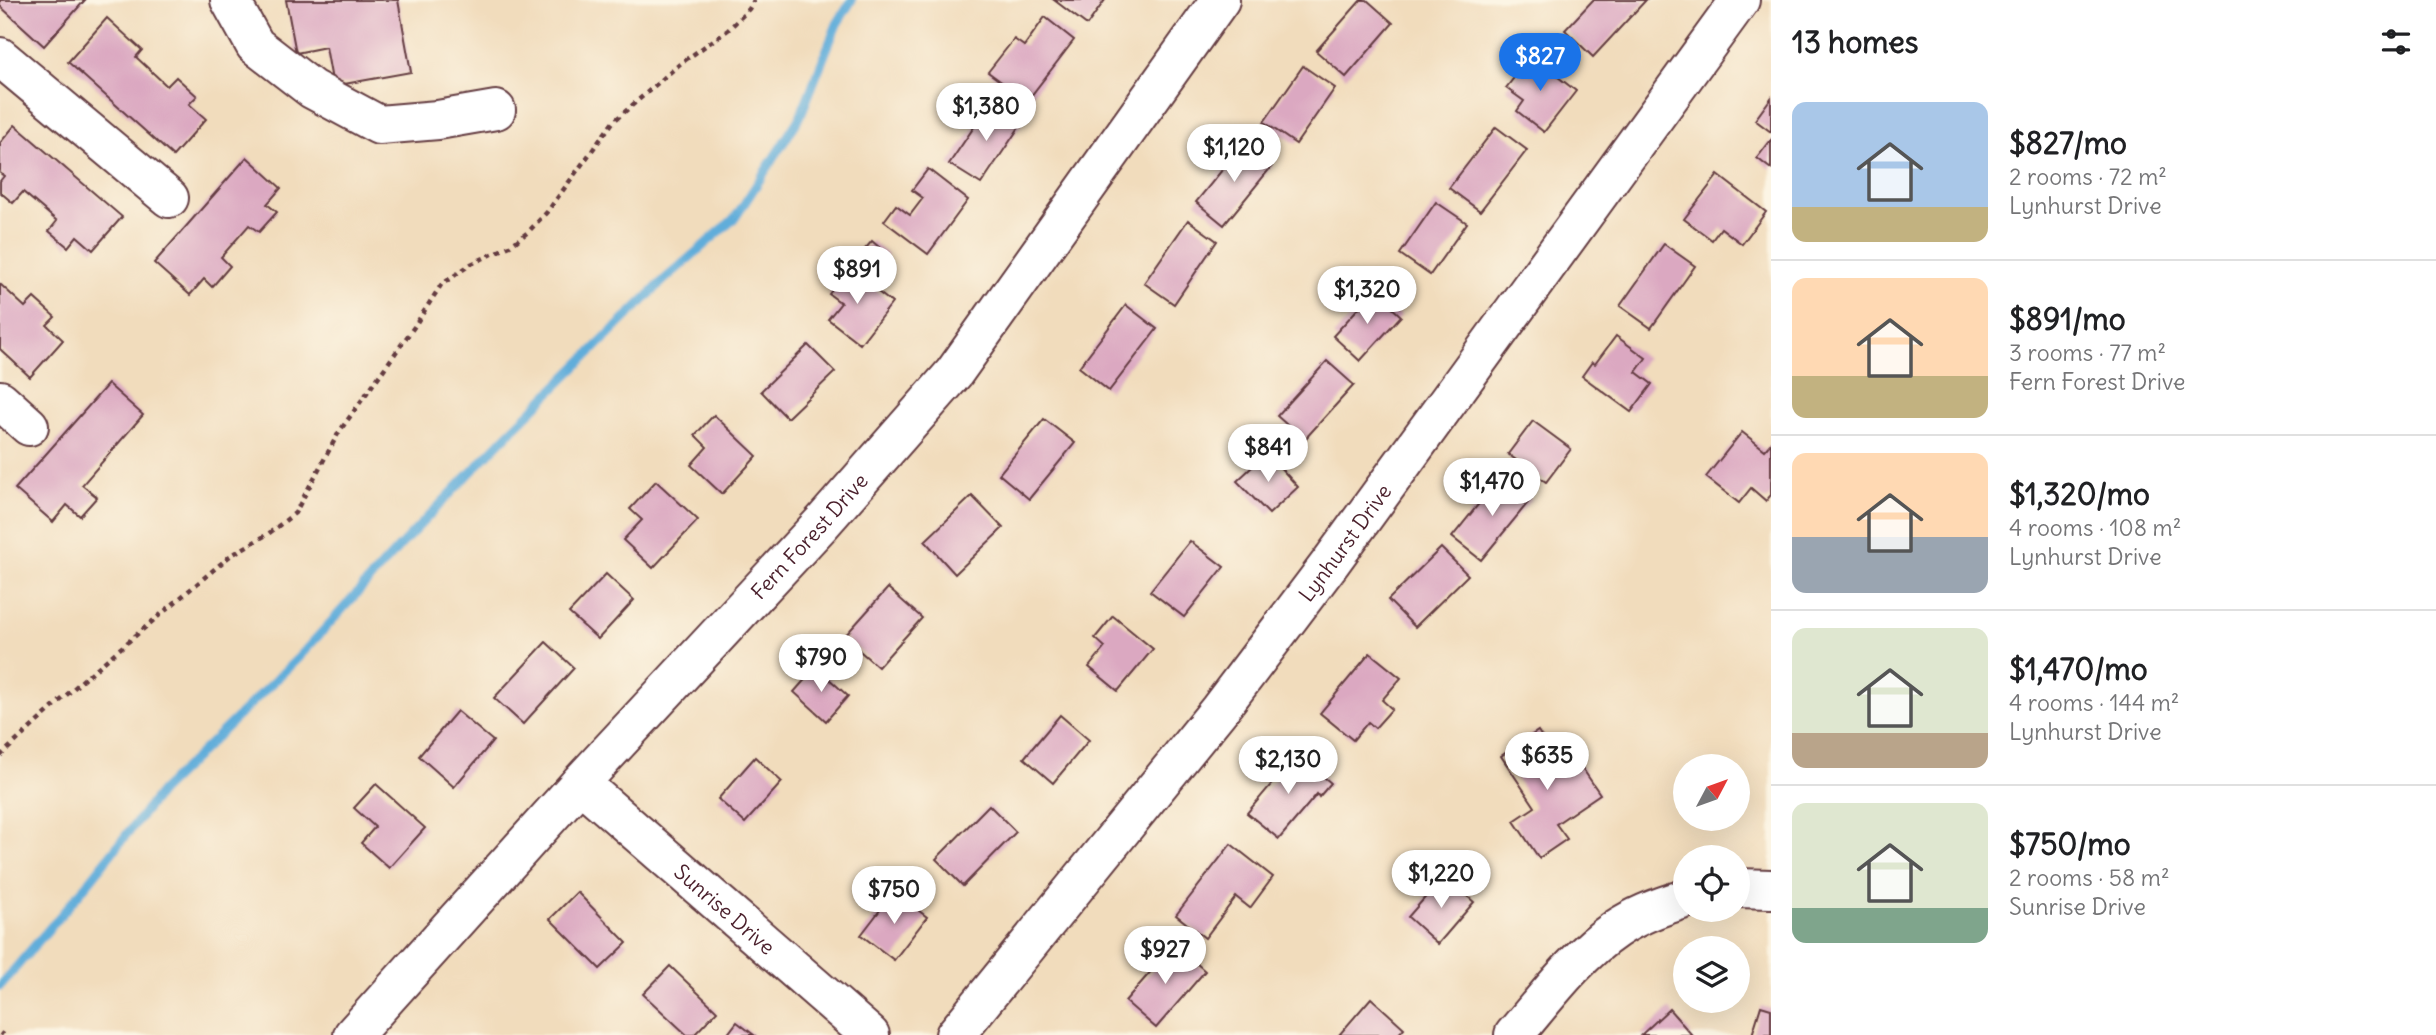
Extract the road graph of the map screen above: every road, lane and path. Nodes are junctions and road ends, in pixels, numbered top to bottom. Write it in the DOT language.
graph roads {
  1 [pos="230,0"];
  2 [pos="754,0"];
  3 [pos="1220,0"];
  4 [pos="1740,0"];
  5 [pos="0,57"];
  6 [pos="496,110"];
  7 [pos="169,198"];
  8 [pos="0,400"];
  9 [pos="29,426"];
  10 [pos="0,756"];
  11 [pos="580,783"];
  12 [pos="1750,888"];
  13 [pos="1771,889"];
  14 [pos="1673,904"];
  15 [pos="353,1035"];
  16 [pos="870,1035"];
  17 [pos="955,1035"];
  18 [pos="1514,1035"];
  1 -- 6 [label="street"];
  2 -- 10 [label="path"];
  3 -- 11 [label="street, Fern Forest Drive"];
  4 -- 17 [label="street, Lynhurst Drive"];
  5 -- 7 [label="street"];
  8 -- 9 [label="street"];
  11 -- 15 [label="street, Fern Forest Drive"];
  11 -- 16 [label="street, Sunrise Drive"];
  12 -- 13 [label="street"];
  14 -- 18 [label="street"];
}
